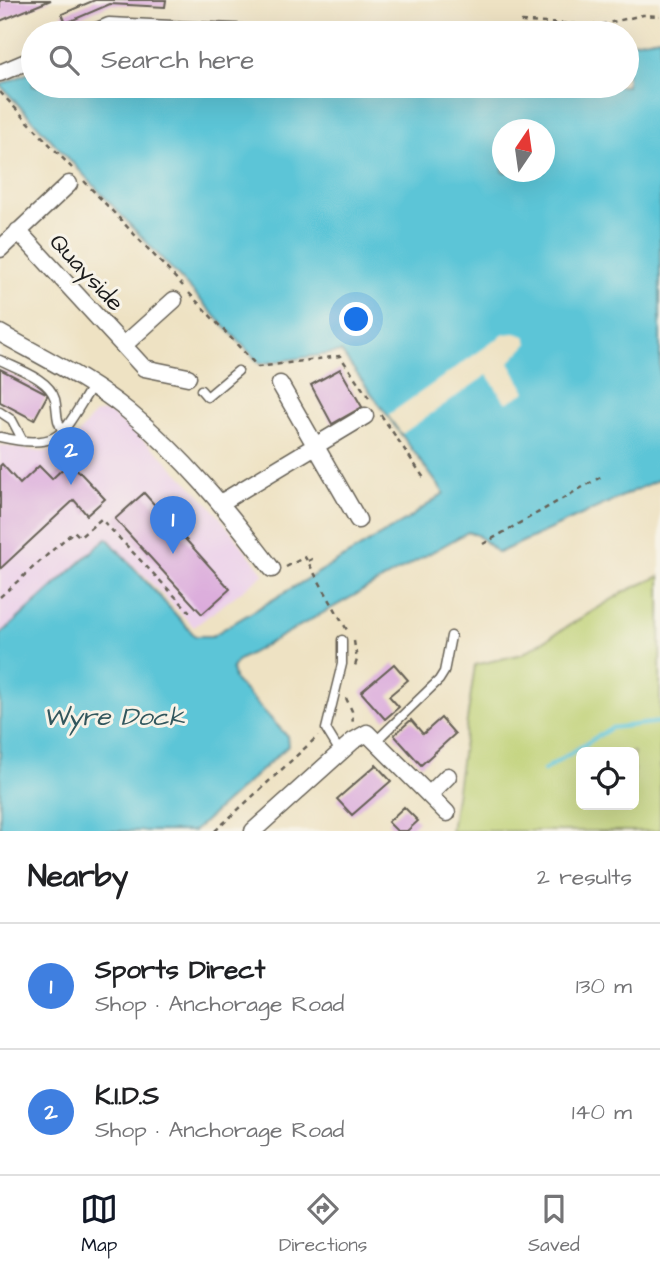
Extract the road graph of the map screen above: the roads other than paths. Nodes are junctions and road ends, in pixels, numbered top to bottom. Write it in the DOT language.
graph roads {
  1 [pos="21,64"];
  2 [pos="0,73"];
  3 [pos="76,178"];
  4 [pos="18,231"];
  5 [pos="0,249"];
  6 [pos="174,300"];
  7 [pos="0,332"];
  8 [pos="124,345"];
  9 [pos="0,359"];
  10 [pos="238,371"];
  11 [pos="188,377"];
  12 [pos="280,384"];
  13 [pos="91,388"];
  14 [pos="201,390"];
  15 [pos="372,410"];
  16 [pos="0,412"];
  17 [pos="63,432"];
  18 [pos="0,436"];
  19 [pos="23,441"];
  20 [pos="316,445"];
  21 [pos="222,502"];
  22 [pos="358,520"];
  23 [pos="272,569"];
  24 [pos="450,636"];
  25 [pos="342,640"];
  26 [pos="377,740"];
  27 [pos="340,752"];
  28 [pos="448,776"];
  29 [pos="430,794"];
  30 [pos="447,813"];
  31 [pos="253,831"];
  1 -- 2 [label="street"];
  3 -- 4 [label="street"];
  4 -- 5 [label="street"];
  4 -- 8 [label="street, Quayside"];
  6 -- 8 [label="street, Quayside"];
  7 -- 13 [label="street"];
  8 -- 11 [label="street, Quayside"];
  9 -- 17 [label="lane"];
  10 -- 14 [label="lane"];
  12 -- 20 [label="street"];
  13 -- 17 [label="lane"];
  13 -- 21 [label="street"];
  15 -- 20 [label="street"];
  16 -- 19 [label="lane"];
  17 -- 19 [label="lane"];
  18 -- 19 [label="lane"];
  20 -- 21 [label="street"];
  20 -- 22 [label="street"];
  21 -- 23 [label="street"];
  24 -- 26 [label="lane"];
  25 -- 27 [label="lane"];
  26 -- 27 [label="street"];
  26 -- 29 [label="street"];
  27 -- 31 [label="street"];
  28 -- 29 [label="street"];
  29 -- 30 [label="street"];
}
